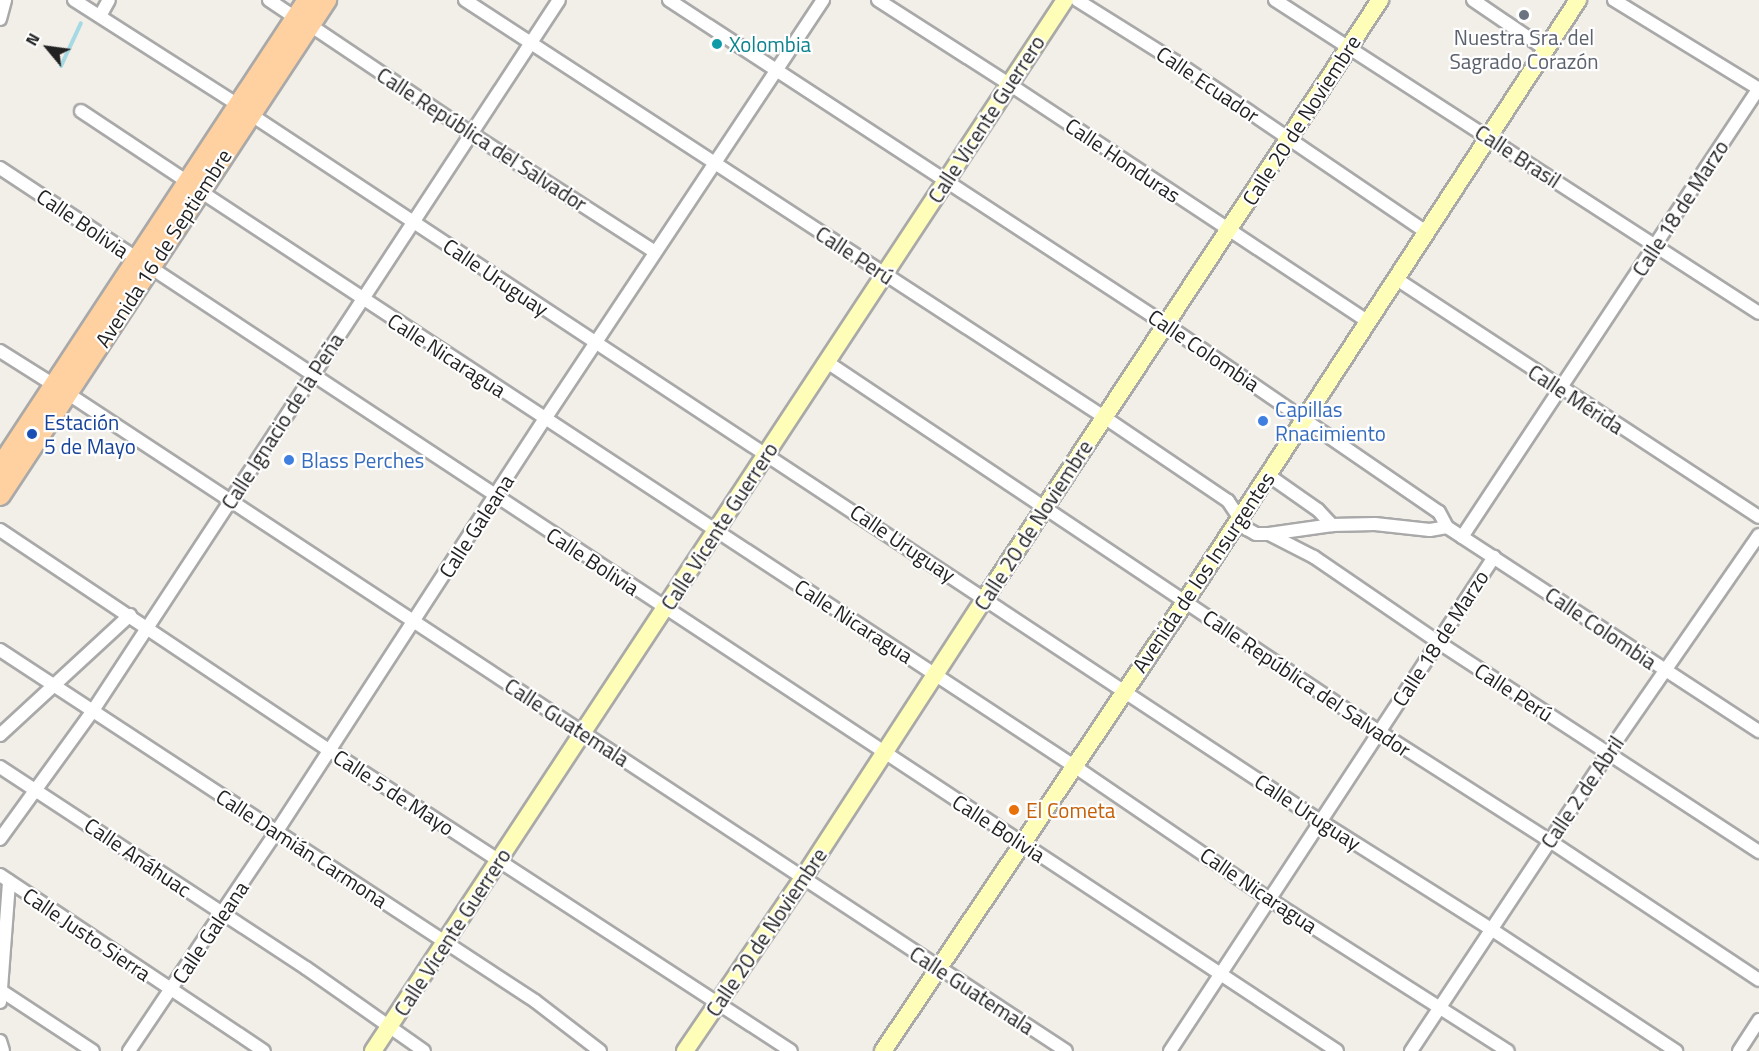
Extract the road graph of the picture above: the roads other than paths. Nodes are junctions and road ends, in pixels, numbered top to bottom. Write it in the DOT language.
graph roads {
  1 [pos="6,0"];
  2 [pos="109,0"];
  3 [pos="269,0"];
  4 [pos="308,0"];
  5 [pos="326,0"];
  6 [pos="465,0"];
  7 [pos="559,0"];
  8 [pos="669,0"];
  9 [pos="823,0"];
  10 [pos="878,0"];
  11 [pos="1065,0"];
  12 [pos="1077,0"];
  13 [pos="1275,0"];
  14 [pos="1380,0"];
  15 [pos="1473,0"];
  16 [pos="1578,0"];
  17 [pos="1614,0"];
  18 [pos="87,8"];
  19 [pos="0,19"];
  20 [pos="303,21"];
  21 [pos="531,43"];
  22 [pos="1348,47"];
  23 [pos="1545,49"];
  24 [pos="777,70"];
  25 [pos="1009,84"];
  26 [pos="1759,88"];
  27 [pos="244,110"];
  28 [pos="81,111"];
  29 [pos="472,134"];
  30 [pos="1488,136"];
  31 [pos="1288,138"];
  32 [pos="714,164"];
  33 [pos="0,168"];
  34 [pos="947,179"];
  35 [pos="194,187"];
  36 [pos="414,222"];
  37 [pos="1228,231"];
  38 [pos="1426,232"];
  39 [pos="1654,246"];
  40 [pos="655,252"];
  41 [pos="144,263"];
  42 [pos="884,274"];
  43 [pos="1395,278"];
  44 [pos="362,299"];
  45 [pos="1759,313"];
  46 [pos="1366,321"];
  47 [pos="1165,324"];
  48 [pos="595,343"];
  49 [pos="0,351"];
  50 [pos="827,362"];
  51 [pos="313,373"];
  52 [pos="61,389"];
  53 [pos="1561,390"];
  54 [pos="1104,417"];
  55 [pos="1304,418"];
  56 [pos="545,419"];
  57 [pos="767,453"];
  58 [pos="0,468"];
  59 [pos="1268,475"];
  60 [pos="0,495"];
  61 [pos="495,496"];
  62 [pos="230,501"];
  63 [pos="1044,509"];
  64 [pos="1240,517"];
  65 [pos="1759,517"];
  66 [pos="1332,525"];
  67 [pos="1447,527"];
  68 [pos="0,530"];
  69 [pos="716,530"];
  70 [pos="1269,534"];
  71 [pos="1759,535"];
  72 [pos="1462,537"];
  73 [pos="1494,557"];
  74 [pos="984,598"];
  75 [pos="1185,602"];
  76 [pos="665,608"];
  77 [pos="130,615"];
  78 [pos="415,622"];
  79 [pos="148,627"];
  80 [pos="1438,642"];
  81 [pos="0,650"];
  82 [pos="1665,670"];
  83 [pos="935,675"];
  84 [pos="53,686"];
  85 [pos="1124,691"];
  86 [pos="92,712"];
  87 [pos="1378,731"];
  88 [pos="1759,731"];
  89 [pos="584,732"];
  90 [pos="0,735"];
  91 [pos="329,750"];
  92 [pos="884,753"];
  93 [pos="1608,753"];
  94 [pos="1074,766"];
  95 [pos="0,767"];
  96 [pos="36,789"];
  97 [pos="1320,820"];
  98 [pos="277,831"];
  99 [pos="0,839"];
  100 [pos="1550,841"];
  101 [pos="1021,843"];
  102 [pos="1759,852"];
  103 [pos="499,859"];
  104 [pos="4,878"];
  105 [pos="803,878"];
  106 [pos="1269,899"];
  107 [pos="223,913"];
  108 [pos="1491,929"];
  109 [pos="446,941"];
  110 [pos="939,968"];
  111 [pos="1220,974"];
  112 [pos="1759,980"];
  113 [pos="0,990"];
  114 [pos="171,991"];
  115 [pos="0,1002"];
  116 [pos="718,1002"];
  117 [pos="1439,1008"];
  118 [pos="1759,1020"];
  119 [pos="389,1027"];
  120 [pos="0,1041"];
  121 [pos="3,1051"];
  122 [pos="93,1051"];
  123 [pos="129,1051"];
  124 [pos="264,1051"];
  125 [pos="373,1051"];
  126 [pos="424,1051"];
  127 [pos="600,1051"];
  128 [pos="685,1051"];
  129 [pos="791,1051"];
  130 [pos="884,1051"];
  131 [pos="1066,1051"];
  132 [pos="1170,1051"];
  133 [pos="1337,1051"];
  134 [pos="1411,1051"];
  135 [pos="1508,1051"];
  136 [pos="1676,1051"];
  137 [pos="1739,1051"];
  1 -- 19 [label="street"];
  2 -- 18 [label="street"];
  3 -- 20 [label="street, Calle República del Salvador"];
  4 -- 20 [label="main road, Avenida 16 de Septiembre"];
  5 -- 20 [label="main road, Avenida 16 de Septiembre"];
  6 -- 21 [label="street, Calle Perú"];
  7 -- 21 [label="street, Calle Ignacio de la Peña"];
  8 -- 24 [label="street, Calle Colombia"];
  9 -- 24 [label="street, Calle Galeana"];
  10 -- 25 [label="street, Calle Honduras"];
  11 -- 25 [label="main road, Calle Vicente Guerrero"];
  12 -- 31 [label="street, Calle Ecuador"];
  13 -- 22 [label="street, Calle Brasil"];
  14 -- 22 [label="main road, Calle 20 de Noviembre"];
  15 -- 23 [label="street"];
  16 -- 23 [label="main road, Avenida de los Insurgentes"];
  17 -- 26 [label="street"];
  18 -- 27 [label="street, Calle Uruguay"];
  20 -- 27 [label="main road, Avenida 16 de Septiembre"];
  20 -- 29 [label="street, Calle República del Salvador"];
  21 -- 29 [label="street, Calle Ignacio de la Peña"];
  21 -- 32 [label="street, Calle Perú"];
  22 -- 30 [label="street, Calle Brasil"];
  22 -- 31 [label="main road, Calle 20 de Noviembre"];
  23 -- 30 [label="main road, Avenida de los Insurgentes"];
  24 -- 32 [label="street, Calle Galeana"];
  24 -- 34 [label="street, Calle Colombia"];
  25 -- 34 [label="main road, Calle Vicente Guerrero"];
  25 -- 37 [label="street, Calle Honduras"];
  26 -- 39 [label="street, Calle 18 de Marzo"];
  27 -- 35 [label="main road, Avenida 16 de Septiembre"];
  27 -- 36 [label="street, Calle Uruguay"];
  28 -- 35 [label="street, Calle Nicaragua"];
  29 -- 36 [label="street, Calle Ignacio de la Peña"];
  29 -- 40 [label="street, Calle República del Salvador"];
  30 -- 38 [label="main road, Avenida de los Insurgentes"];
  30 -- 39 [label="street, Calle Brasil"];
  31 -- 37 [label="main road, Calle 20 de Noviembre"];
  31 -- 38 [label="street, Calle Ecuador"];
  32 -- 40 [label="street, Calle Galeana"];
  32 -- 42 [label="street, Calle Perú"];
  33 -- 41 [label="street, Calle Bolivia"];
  34 -- 42 [label="main road, Calle Vicente Guerrero"];
  34 -- 47 [label="street, Calle Colombia"];
  35 -- 41 [label="main road, Avenida 16 de Septiembre"];
  35 -- 44 [label="street, Calle Nicaragua"];
  36 -- 44 [label="street, Calle Ignacio de la Peña"];
  36 -- 48 [label="street, Calle Uruguay"];
  37 -- 46 [label="street, Calle Honduras"];
  37 -- 47 [label="main road, Calle 20 de Noviembre"];
  38 -- 43 [label="main road, Avenida de los Insurgentes"];
  39 -- 45 [label="street, Calle Brasil"];
  39 -- 53 [label="street, Calle 18 de Marzo"];
  40 -- 48 [label="street, Calle Galeana"];
  41 -- 51 [label="street, Calle Bolivia"];
  41 -- 52 [label="main road, Avenida 16 de Septiembre"];
  42 -- 50 [label="main road, Calle Vicente Guerrero"];
  42 -- 54 [label="street, Calle Perú"];
  43 -- 46 [label="main road, Avenida de los Insurgentes"];
  43 -- 53 [label="street, Calle Mérida"];
  44 -- 51 [label="street, Calle Ignacio de la Peña"];
  44 -- 56 [label="street, Calle Nicaragua"];
  46 -- 55 [label="main road, Avenida de los Insurgentes"];
  47 -- 54 [label="main road, Calle 20 de Noviembre"];
  47 -- 55 [label="street, Calle Colombia"];
  48 -- 56 [label="street, Calle Galeana"];
  48 -- 57 [label="street, Calle Uruguay"];
  49 -- 52 [label="street, Calle Guatemala"];
  50 -- 57 [label="main road, Calle Vicente Guerrero"];
  50 -- 63 [label="street, Calle República del Salvador"];
  51 -- 61 [label="street, Calle Bolivia"];
  51 -- 62 [label="street, Calle Ignacio de la Peña"];
  52 -- 58 [label="main road, Avenida 16 de Septiembre"];
  52 -- 60 [label="main road, Avenida 16 de Septiembre"];
  52 -- 62 [label="street, Calle Guatemala"];
  53 -- 65 [label="street, Calle Mérida"];
  53 -- 72 [label="street, Calle 18 de Marzo"];
  54 -- 63 [label="main road, Calle 20 de Noviembre"];
  54 -- 64 [label="street, Calle Perú"];
  55 -- 59 [label="main road, Avenida de los Insurgentes"];
  55 -- 67 [label="street, Calle Colombia"];
  56 -- 61 [label="street, Calle Galeana"];
  56 -- 69 [label="street, Calle Nicaragua"];
  57 -- 69 [label="main road, Calle Vicente Guerrero"];
  57 -- 74 [label="street, Calle Uruguay"];
  59 -- 64 [label="main road, Avenida de los Insurgentes"];
  59 -- 66 [label="street"];
  61 -- 76 [label="street, Calle Bolivia"];
  61 -- 78 [label="street, Calle Galeana"];
  62 -- 78 [label="street, Calle Guatemala"];
  62 -- 79 [label="street, Calle Ignacio de la Peña"];
  63 -- 74 [label="main road, Calle 20 de Noviembre"];
  63 -- 75 [label="street, Calle República del Salvador"];
  64 -- 70 [label="street, Calle Perú"];
  64 -- 75 [label="main road, Avenida de los Insurgentes"];
  66 -- 67 [label="street"];
  66 -- 70 [label="street"];
  67 -- 72 [label="street, Calle Colombia"];
  68 -- 77 [label="street, Calle 5 de Mayo"];
  69 -- 76 [label="main road, Calle Vicente Guerrero"];
  69 -- 83 [label="street, Calle Nicaragua"];
  70 -- 80 [label="street, Calle Perú"];
  71 -- 82 [label="street, Calle 2 de Abril"];
  72 -- 73 [label="street, Calle Colombia"];
  73 -- 80 [label="street, Calle 18 de Marzo"];
  73 -- 82 [label="street, Calle Colombia"];
  74 -- 83 [label="main road, Calle 20 de Noviembre"];
  74 -- 85 [label="street, Calle Uruguay"];
  75 -- 85 [label="main road, Avenida de los Insurgentes"];
  75 -- 87 [label="street, Calle República del Salvador"];
  76 -- 89 [label="main road, Calle Vicente Guerrero"];
  76 -- 92 [label="street, Calle Bolivia"];
  77 -- 79 [label="street, Calle 5 de Mayo"];
  77 -- 84 [label="street"];
  78 -- 89 [label="street, Calle Guatemala"];
  78 -- 91 [label="street, Calle Galeana"];
  79 -- 86 [label="street, Calle Ignacio de la Peña"];
  79 -- 91 [label="street, Calle 5 de Mayo"];
  80 -- 87 [label="street, Calle 18 de Marzo"];
  80 -- 93 [label="street, Calle Perú"];
  81 -- 84 [label="street, Calle Damián Carmona"];
  82 -- 88 [label="street, Calle Colombia"];
  82 -- 93 [label="street, Calle 2 de Abril"];
  83 -- 92 [label="main road, Calle 20 de Noviembre"];
  83 -- 94 [label="street, Calle Nicaragua"];
  84 -- 86 [label="street, Calle Damián Carmona"];
  84 -- 90 [label="street"];
  85 -- 94 [label="main road, Avenida de los Insurgentes"];
  85 -- 97 [label="street, Calle Uruguay"];
  86 -- 96 [label="street, Calle Ignacio de la Peña"];
  86 -- 98 [label="street, Calle Damián Carmona"];
  87 -- 97 [label="street, Calle 18 de Marzo"];
  87 -- 100 [label="street, Calle República del Salvador"];
  89 -- 103 [label="main road, Calle Vicente Guerrero"];
  89 -- 105 [label="street, Calle Guatemala"];
  91 -- 98 [label="street, Calle Galeana"];
  91 -- 103 [label="street, Calle 5 de Mayo"];
  92 -- 101 [label="street, Calle Bolivia"];
  92 -- 105 [label="main road, Calle 20 de Noviembre"];
  93 -- 100 [label="street, Calle 2 de Abril"];
  93 -- 102 [label="street, Calle Perú"];
  94 -- 101 [label="main road, Avenida de los Insurgentes"];
  94 -- 106 [label="street, Calle Nicaragua"];
  95 -- 96 [label="street, Calle Anáhuac"];
  96 -- 99 [label="street, Calle Ignacio de la Peña"];
  96 -- 107 [label="street, Calle Anáhuac"];
  97 -- 106 [label="street, Calle 18 de Marzo"];
  97 -- 108 [label="street, Calle Uruguay"];
  98 -- 107 [label="street, Calle Galeana"];
  98 -- 109 [label="street, Calle Damián Carmona"];
  100 -- 108 [label="street, Calle 2 de Abril"];
  100 -- 112 [label="street, Calle República del Salvador"];
  101 -- 110 [label="main road, Avenida de los Insurgentes"];
  101 -- 111 [label="street, Calle Bolivia"];
  103 -- 109 [label="main road, Calle Vicente Guerrero"];
  103 -- 116 [label="street, Calle 5 de Mayo"];
  104 -- 113 [label="street"];
  104 -- 114 [label="street, Calle Justo Sierra"];
  105 -- 110 [label="street, Calle Guatemala"];
  105 -- 116 [label="main road, Calle 20 de Noviembre"];
  106 -- 111 [label="street, Calle 18 de Marzo"];
  106 -- 117 [label="street, Calle Nicaragua"];
  107 -- 114 [label="street, Calle Galeana"];
  107 -- 119 [label="street, Calle Anáhuac"];
  108 -- 117 [label="street, Calle 2 de Abril"];
  108 -- 136 [label="street, Calle Uruguay"];
  109 -- 119 [label="main road, Calle Vicente Guerrero"];
  109 -- 127 [label="street, Calle Damián Carmona"];
  110 -- 130 [label="main road, Avenida de los Insurgentes"];
  110 -- 131 [label="street, Calle Guatemala"];
  111 -- 132 [label="street, Calle 18 de Marzo"];
  111 -- 133 [label="street, Calle Bolivia"];
  113 -- 115 [label="street"];
  113 -- 122 [label="street"];
  114 -- 123 [label="street, Calle Galeana"];
  114 -- 124 [label="street, Calle Justo Sierra"];
  116 -- 128 [label="main road, Calle 20 de Noviembre"];
  116 -- 129 [label="street, Calle 5 de Mayo"];
  117 -- 134 [label="street, Calle 2 de Abril"];
  117 -- 135 [label="street, Calle Nicaragua"];
  118 -- 137 [label="street"];
  119 -- 125 [label="main road, Calle Vicente Guerrero"];
  119 -- 126 [label="street, Calle Anáhuac"];
  120 -- 121 [label="street"];
}
